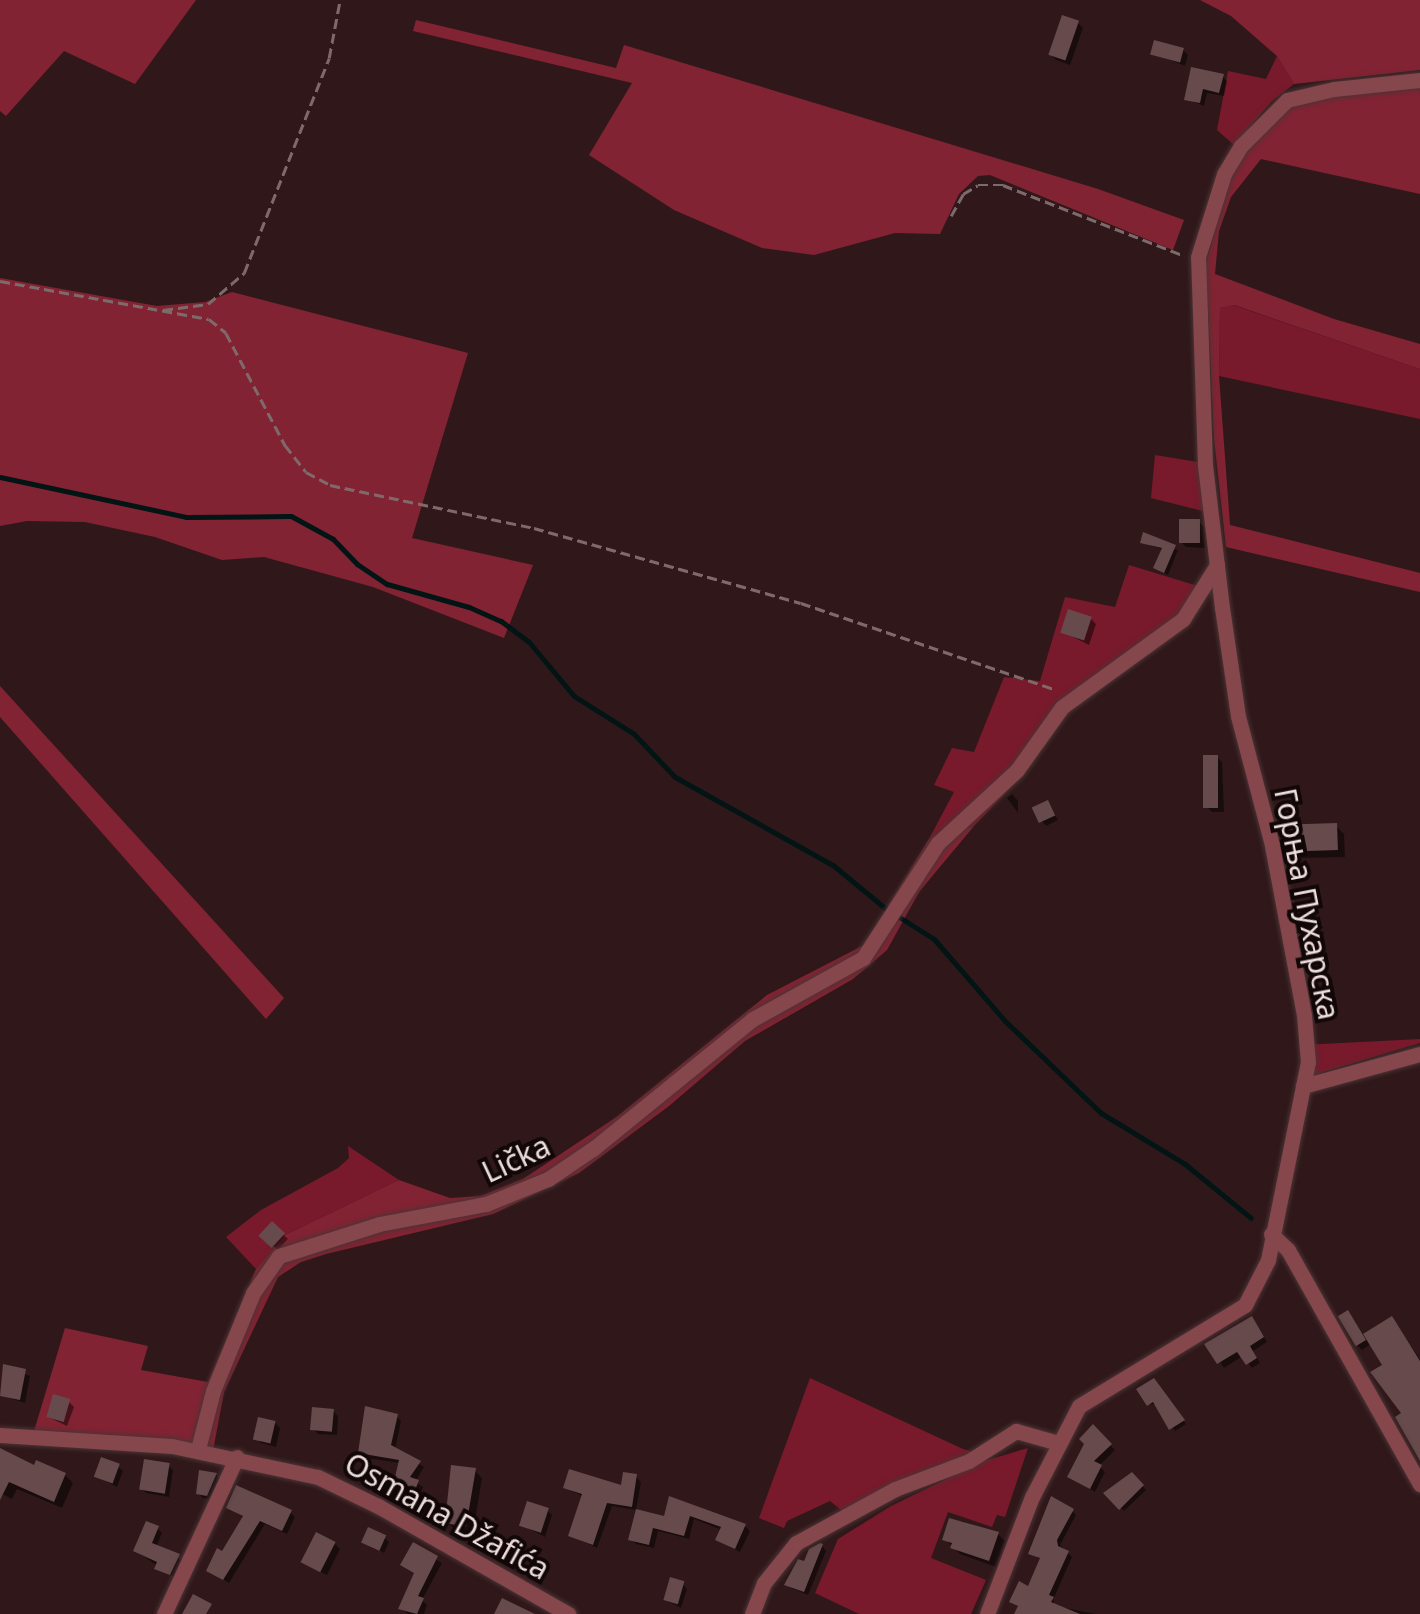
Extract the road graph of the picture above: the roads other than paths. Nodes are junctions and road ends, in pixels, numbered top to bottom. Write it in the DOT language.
graph roads {
  1 [pos="1420,80"];
  2 [pos="1216,566"];
  3 [pos="1420,1054"];
  4 [pos="1303,1086"];
  5 [pos="1271,1234"];
  6 [pos="0,1435"];
  7 [pos="1058,1443"];
  8 [pos="198,1449"];
  9 [pos="237,1457"];
  10 [pos="1420,1484"];
  11 [pos="164,1614"];
  12 [pos="568,1614"];
  13 [pos="752,1614"];
  14 [pos="987,1614"];
  1 -- 2 [label="street, Горња Пухарска"];
  2 -- 4 [label="street, Горња Пухарска"];
  2 -- 8 [label="street, Lička"];
  3 -- 4 [label="street"];
  4 -- 5 [label="street, Горња Пухарска"];
  5 -- 7 [label="street, Горња Пухарска"];
  5 -- 10 [label="street"];
  6 -- 8 [label="street, Osmana Džafića"];
  7 -- 13 [label="street"];
  7 -- 14 [label="street, Горња Пухарска"];
  8 -- 9 [label="street, Osmana Džafića"];
  9 -- 11 [label="street"];
  9 -- 12 [label="street, Osmana Džafića"];
}
